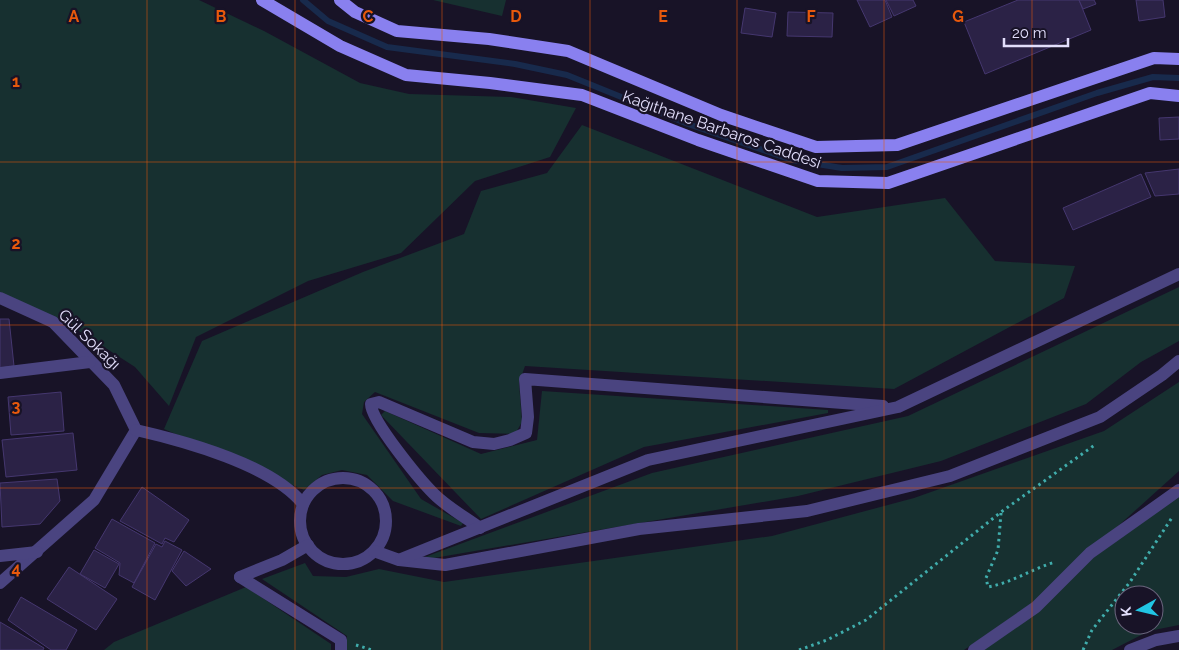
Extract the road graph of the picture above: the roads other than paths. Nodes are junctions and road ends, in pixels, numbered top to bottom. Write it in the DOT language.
graph roads {
  1 [pos="262,0"];
  2 [pos="340,0"];
  3 [pos="1179,59"];
  4 [pos="1179,96"];
  5 [pos="1179,274"];
  6 [pos="0,298"];
  7 [pos="1179,361"];
  8 [pos="90,362"];
  9 [pos="0,372"];
  10 [pos="898,407"];
  11 [pos="136,430"];
  12 [pos="1179,490"];
  13 [pos="304,504"];
  14 [pos="480,528"];
  15 [pos="308,545"];
  16 [pos="374,551"];
  17 [pos="37,552"];
  18 [pos="0,556"];
  19 [pos="399,560"];
  20 [pos="0,583"];
  21 [pos="1179,636"];
  22 [pos="341,650"];
  23 [pos="974,650"];
  24 [pos="1130,650"];
  1 -- 4 [label="main road, Kağıthane Barbaros Caddesi"];
  2 -- 3 [label="main road, Kağıthane Barbaros Caddesi"];
  5 -- 10 [label="street"];
  6 -- 8 [label="street, Gül Sokağı"];
  7 -- 19 [label="street"];
  8 -- 9 [label="street"];
  8 -- 11 [label="street, Gül Sokağı"];
  10 -- 14 [label="street"];
  10 -- 14 [label="street"];
  11 -- 13 [label="street"];
  11 -- 17 [label="street"];
  12 -- 23 [label="street"];
  13 -- 15 [label="street"];
  13 -- 16 [label="street"];
  14 -- 19 [label="street"];
  15 -- 16 [label="street"];
  15 -- 22 [label="street"];
  16 -- 19 [label="street"];
  17 -- 18 [label="street"];
  17 -- 20 [label="street"];
  21 -- 24 [label="street"];
}
